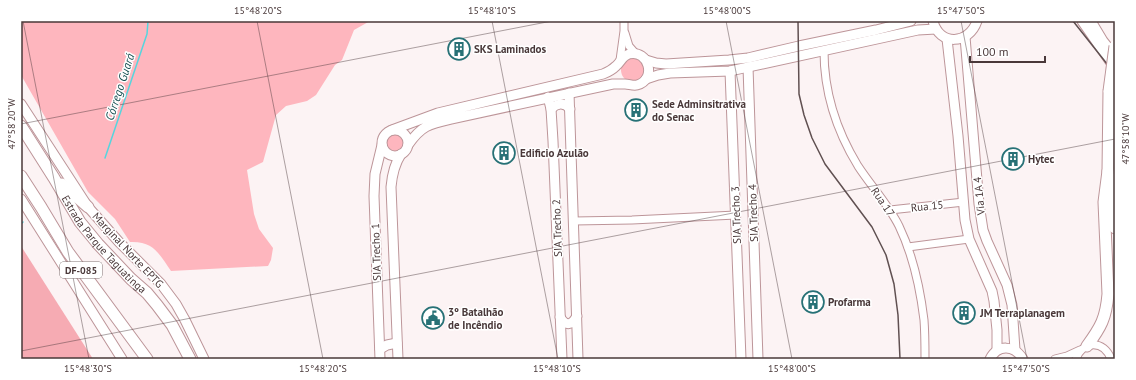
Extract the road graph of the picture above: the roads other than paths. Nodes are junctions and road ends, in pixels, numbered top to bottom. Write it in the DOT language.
graph roads {
  1 [pos="624,21"];
  2 [pos="911,21"];
  3 [pos="977,21"];
  4 [pos="1082,21"];
  5 [pos="1091,21"];
  6 [pos="934,25"];
  7 [pos="624,31"];
  8 [pos="965,37"];
  9 [pos="947,39"];
  10 [pos="1115,45"];
  11 [pos="824,51"];
  12 [pos="636,54"];
  13 [pos="1115,56"];
  14 [pos="646,60"];
  15 [pos="619,62"];
  16 [pos="748,67"];
  17 [pos="1115,68"];
  18 [pos="730,71"];
  19 [pos="646,79"];
  20 [pos="627,84"];
  21 [pos="569,93"];
  22 [pos="548,97"];
  23 [pos="21,104"];
  24 [pos="551,109"];
  25 [pos="570,109"];
  26 [pos="21,126"];
  27 [pos="733,129"];
  28 [pos="751,129"];
  29 [pos="392,130"];
  30 [pos="382,145"];
  31 [pos="408,145"];
  32 [pos="401,154"];
  33 [pos="1108,171"];
  34 [pos="21,176"];
  35 [pos="54,178"];
  36 [pos="21,199"];
  37 [pos="964,202"];
  38 [pos="88,207"];
  39 [pos="890,210"];
  40 [pos="736,215"];
  41 [pos="574,221"];
  42 [pos="1115,228"];
  43 [pos="969,239"];
  44 [pos="908,247"];
  45 [pos="740,308"];
  46 [pos="756,314"];
  47 [pos="577,316"];
  48 [pos="560,317"];
  49 [pos="756,328"];
  50 [pos="740,330"];
  51 [pos="561,338"];
  52 [pos="578,340"];
  53 [pos="397,343"];
  54 [pos="1085,347"];
  55 [pos="380,349"];
  56 [pos="997,350"];
  57 [pos="1015,350"];
  58 [pos="989,358"];
  59 [pos="122,359"];
  60 [pos="147,359"];
  61 [pos="190,359"];
  62 [pos="204,359"];
  63 [pos="380,359"];
  64 [pos="398,359"];
  65 [pos="562,359"];
  66 [pos="578,359"];
  67 [pos="741,359"];
  68 [pos="758,359"];
  69 [pos="925,359"];
  70 [pos="1023,359"];
  71 [pos="1055,359"];
  72 [pos="1076,359"];
  73 [pos="1111,359"];
  1 -- 7 [label="street"];
  2 -- 14 [label="main road"];
  3 -- 8 [label="main road"];
  4 -- 17 [label="main road"];
  5 -- 13 [label="main road"];
  6 -- 9 [label="main road"];
  6 -- 11 [label="main road"];
  7 -- 12 [label="street"];
  7 -- 15 [label="street"];
  8 -- 9 [label="main road"];
  8 -- 57 [label="main road, Via 1A 4"];
  9 -- 37 [label="main road, Via 1A 4"];
  10 -- 33 [label="highway, bridge"];
  11 -- 16 [label="main road"];
  11 -- 39 [label="street, Rua 17"];
  12 -- 14 [label="main road"];
  12 -- 15 [label="main road"];
  14 -- 19 [label="main road"];
  15 -- 20 [label="main road"];
  15 -- 29 [label="main road"];
  16 -- 18 [label="main road"];
  16 -- 28 [label="main road, SIA Trecho 4"];
  18 -- 19 [label="main road"];
  18 -- 27 [label="main road, SIA Trecho 3"];
  19 -- 20 [label="main road"];
  20 -- 21 [label="main road"];
  21 -- 22 [label="main road"];
  21 -- 25 [label="main road"];
  22 -- 24 [label="main road, SIA Trecho 2"];
  22 -- 31 [label="main road"];
  23 -- 38 [label="main road, Marginal Norte EPTG"];
  24 -- 25 [label="main road"];
  24 -- 48 [label="main road, SIA Trecho 2"];
  25 -- 41 [label="main road"];
  26 -- 35 [label="highway, Estrada Parque Taguatinga / DF-085"];
  27 -- 28 [label="main road"];
  27 -- 40 [label="main road, SIA Trecho 3"];
  28 -- 46 [label="main road, SIA Trecho 4"];
  29 -- 30 [label="main road"];
  29 -- 31 [label="main road"];
  30 -- 32 [label="main road"];
  30 -- 55 [label="main road, SIA Trecho 1"];
  31 -- 32 [label="main road"];
  32 -- 53 [label="main road"];
  33 -- 42 [label="highway"];
  33 -- 54 [label="highway"];
  34 -- 60 [label="highway, DF-085"];
  35 -- 38 [label="highway"];
  35 -- 61 [label="highway, Estrada Parque Taguatinga / DF-085"];
  36 -- 59 [label="main road"];
  37 -- 39 [label="street, Rua 15"];
  37 -- 43 [label="main road, Via 1A 4"];
  38 -- 62 [label="main road, Marginal Norte EPTG"];
  39 -- 44 [label="street, Rua 17"];
  40 -- 41 [label="street"];
  40 -- 45 [label="main road, SIA Trecho 3"];
  41 -- 47 [label="main road"];
  43 -- 44 [label="street"];
  43 -- 56 [label="main road, Via 1A 4"];
  44 -- 69 [label="street, Rua 17"];
  45 -- 46 [label="main road"];
  45 -- 50 [label="main road, SIA Trecho 3"];
  46 -- 49 [label="main road, SIA Trecho 4"];
  47 -- 48 [label="main road"];
  47 -- 52 [label="main road"];
  48 -- 51 [label="main road, SIA Trecho 2"];
  49 -- 50 [label="main road"];
  49 -- 68 [label="main road, SIA Trecho 4"];
  50 -- 67 [label="main road, SIA Trecho 3"];
  51 -- 52 [label="main road"];
  51 -- 65 [label="main road, SIA Trecho 2"];
  52 -- 66 [label="main road"];
  53 -- 55 [label="main road"];
  53 -- 64 [label="main road"];
  54 -- 71 [label="street"];
  54 -- 72 [label="street"];
  54 -- 73 [label="street"];
  55 -- 63 [label="main road, SIA Trecho 1"];
  56 -- 57 [label="main road"];
  56 -- 58 [label="main road"];
  57 -- 70 [label="main road"];
}
